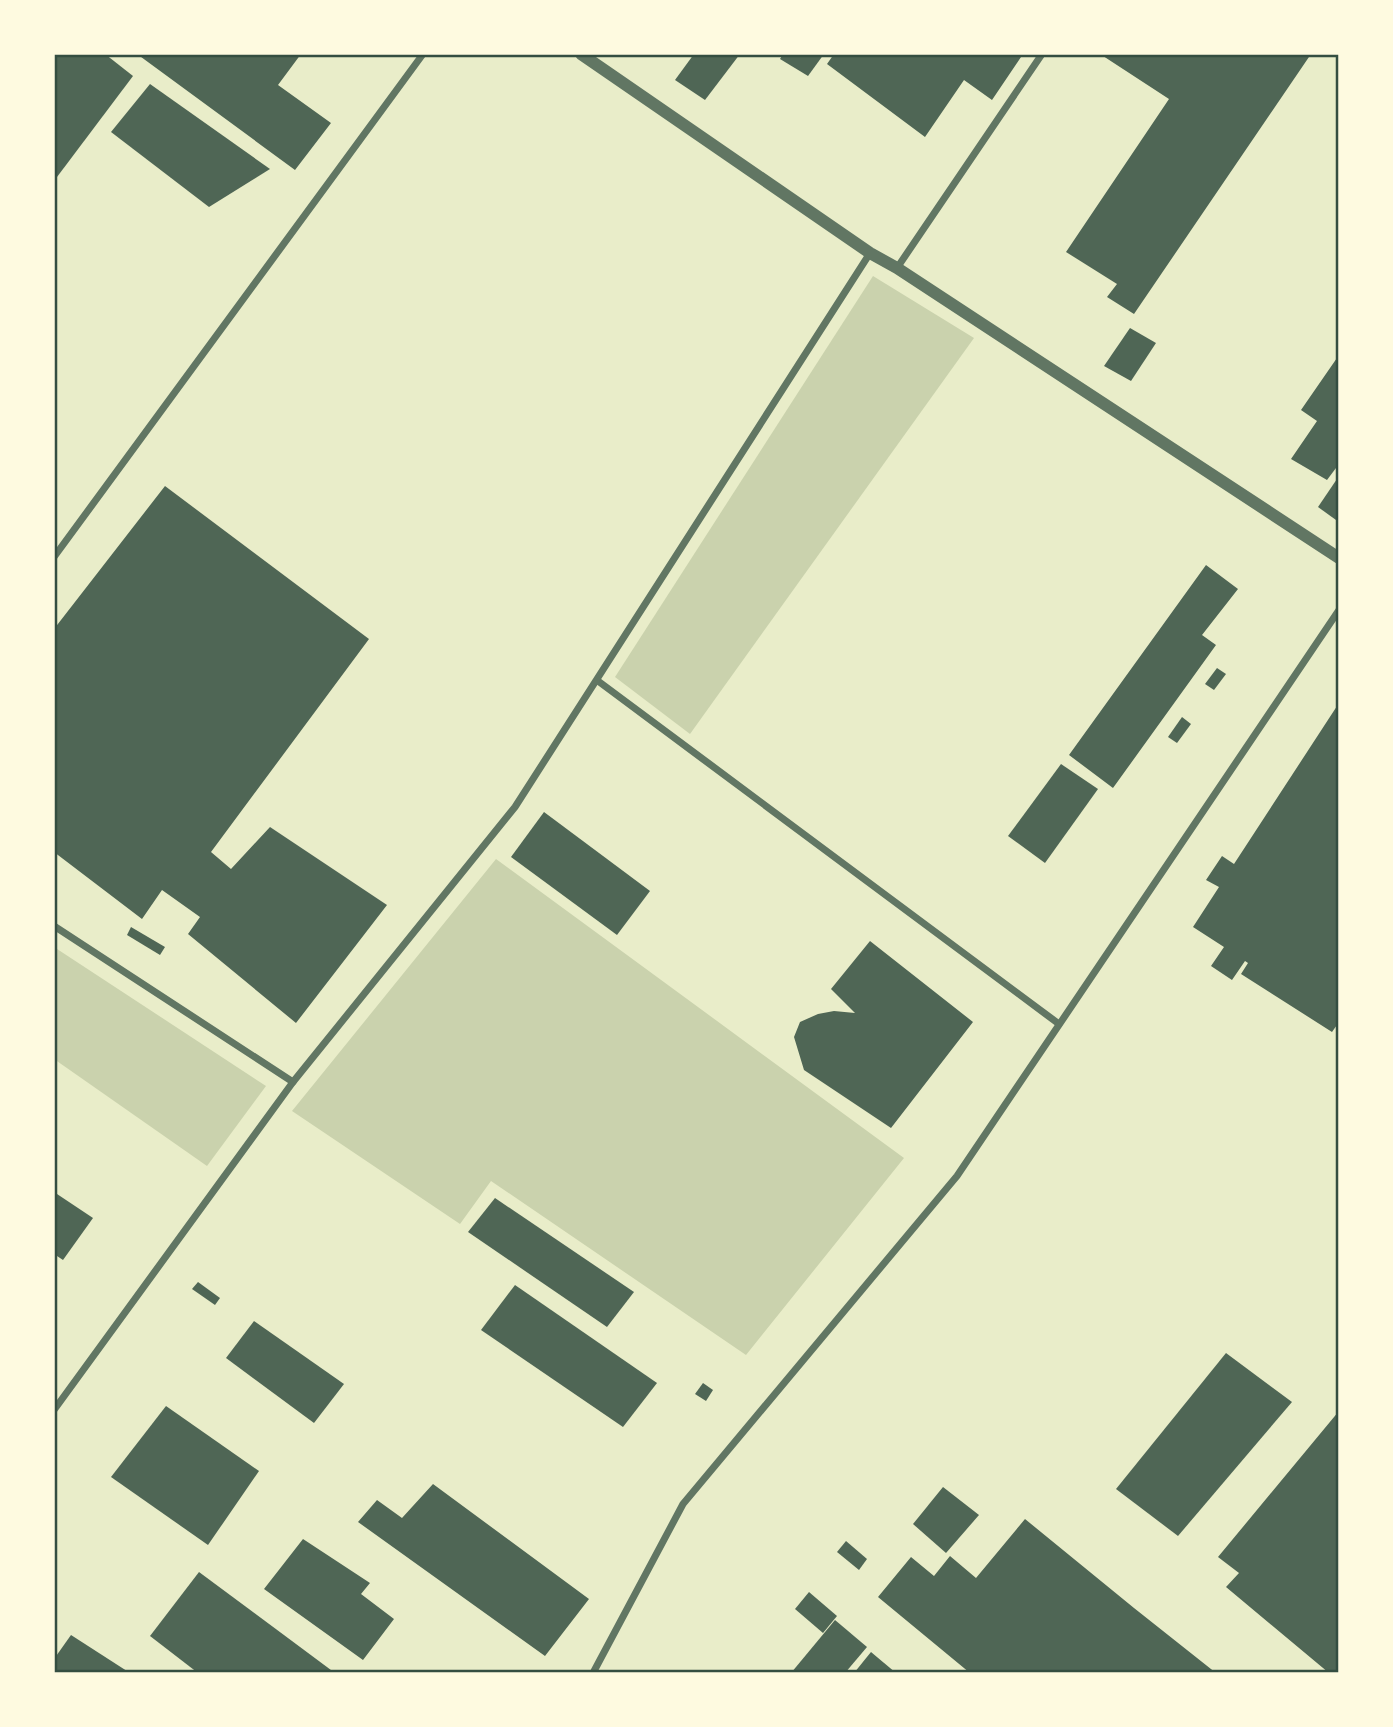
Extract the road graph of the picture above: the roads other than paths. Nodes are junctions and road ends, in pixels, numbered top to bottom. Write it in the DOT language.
graph roads {
  1 [pos="423,54"];
  2 [pos="581,54"];
  3 [pos="1042,54"];
  4 [pos="870,253"];
  5 [pos="897,268"];
  6 [pos="54,557"];
  7 [pos="1339,558"];
  8 [pos="1339,610"];
  9 [pos="598,681"];
  10 [pos="54,926"];
  11 [pos="1059,1024"];
  12 [pos="293,1082"];
  13 [pos="54,1410"];
  14 [pos="593,1673"];
  1 -- 6 [label="street"];
  2 -- 4 [label="street"];
  3 -- 5 [label="street"];
  4 -- 5 [label="street"];
  4 -- 9 [label="street"];
  5 -- 7 [label="street"];
  8 -- 11 [label="street"];
  9 -- 11 [label="street"];
  9 -- 12 [label="street"];
  10 -- 12 [label="street"];
  11 -- 14 [label="street"];
  12 -- 13 [label="street"];
}
